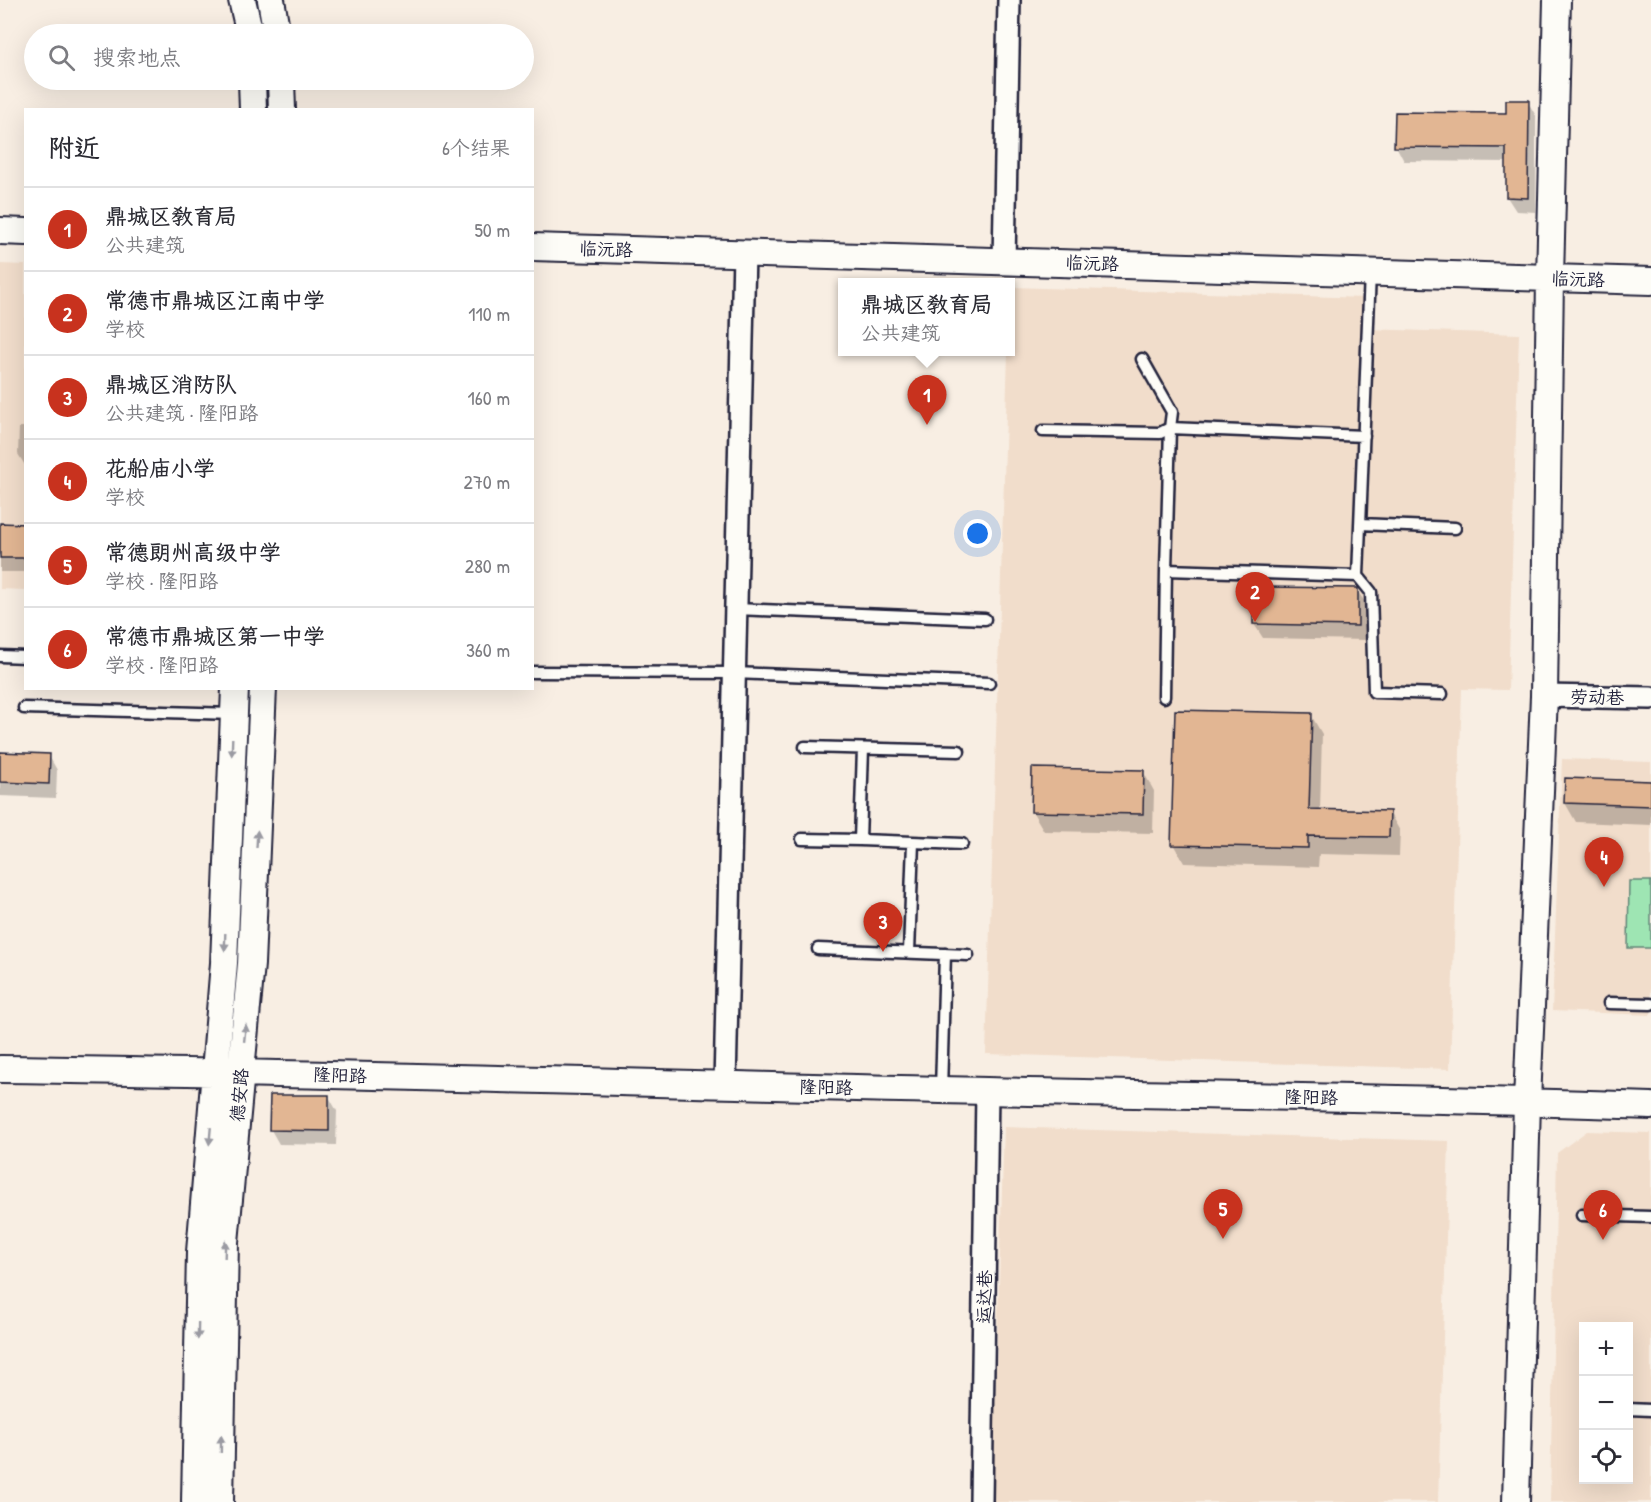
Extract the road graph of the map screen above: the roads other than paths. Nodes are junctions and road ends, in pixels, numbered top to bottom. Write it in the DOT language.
graph roads {
  1 [pos="242,0"];
  2 [pos="271,0"];
  3 [pos="280,0"];
  4 [pos="1009,0"];
  5 [pos="1557,0"];
  6 [pos="248,24"];
  7 [pos="276,24"];
  8 [pos="279,24"];
  9 [pos="252,90"];
  10 [pos="281,90"];
  11 [pos="253,108"];
  12 [pos="282,108"];
  13 [pos="0,231"];
  14 [pos="24,232"];
  15 [pos="534,247"];
  16 [pos="744,253"];
  17 [pos="1004,261"];
  18 [pos="1370,272"];
  19 [pos="1550,278"];
  20 [pos="1651,281"];
  21 [pos="1142,359"];
  22 [pos="1170,428"];
  23 [pos="1043,431"];
  24 [pos="1364,436"];
  25 [pos="1360,524"];
  26 [pos="1455,528"];
  27 [pos="1166,570"];
  28 [pos="1358,576"];
  29 [pos="736,609"];
  30 [pos="985,619"];
  31 [pos="0,656"];
  32 [pos="24,657"];
  33 [pos="534,672"];
  34 [pos="734,673"];
  35 [pos="989,682"];
  36 [pos="235,690"];
  37 [pos="263,690"];
  38 [pos="1442,694"];
  39 [pos="1544,696"];
  40 [pos="1164,697"];
  41 [pos="1651,698"];
  42 [pos="24,708"];
  43 [pos="234,714"];
  44 [pos="804,747"];
  45 [pos="863,748"];
  46 [pos="959,751"];
  47 [pos="802,839"];
  48 [pos="860,840"];
  49 [pos="913,842"];
  50 [pos="962,844"];
  51 [pos="818,949"];
  52 [pos="909,952"];
  53 [pos="945,954"];
  54 [pos="968,955"];
  55 [pos="1609,1003"];
  56 [pos="1651,1004"];
  57 [pos="0,1069"];
  58 [pos="228,1072"];
  59 [pos="725,1085"];
  60 [pos="941,1090"];
  61 [pos="987,1091"];
  62 [pos="1527,1101"];
  63 [pos="1651,1107"];
  64 [pos="1582,1215"];
  65 [pos="1651,1216"];
  66 [pos="1633,1409"];
  67 [pos="1651,1410"];
  68 [pos="195,1502"];
  69 [pos="220,1502"];
  70 [pos="981,1502"];
  71 [pos="1516,1502"];
  1 -- 6 [label="street"];
  2 -- 7 [label="street"];
  3 -- 8 [label="street"];
  4 -- 17 [label="street"];
  5 -- 19 [label="street"];
  9 -- 11 [label="street"];
  10 -- 12 [label="street"];
  13 -- 14 [label="street"];
  15 -- 16 [label="street, 临沅路"];
  16 -- 17 [label="street, 临沅路"];
  16 -- 29 [label="street"];
  17 -- 18 [label="street, 临沅路"];
  18 -- 19 [label="street, 临沅路"];
  18 -- 24 [label="lane"];
  19 -- 20 [label="street, 临沅路"];
  19 -- 39 [label="street"];
  21 -- 22 [label="lane"];
  22 -- 23 [label="lane"];
  22 -- 24 [label="lane"];
  22 -- 27 [label="lane"];
  24 -- 25 [label="lane"];
  25 -- 26 [label="lane"];
  25 -- 28 [label="lane"];
  27 -- 28 [label="lane"];
  27 -- 40 [label="lane"];
  28 -- 38 [label="lane"];
  29 -- 30 [label="lane"];
  29 -- 34 [label="street"];
  31 -- 32 [label="lane"];
  33 -- 34 [label="lane"];
  34 -- 35 [label="lane"];
  34 -- 59 [label="street"];
  36 -- 43 [label="street, 德安路"];
  58 -- 37 [label="street, 德安路, one-way"];
  39 -- 41 [label="street, 劳动巷"];
  39 -- 62 [label="street"];
  42 -- 43 [label="lane"];
  43 -- 58 [label="street, 德安路, one-way"];
  44 -- 45 [label="lane"];
  45 -- 46 [label="lane"];
  45 -- 48 [label="lane"];
  47 -- 48 [label="lane"];
  48 -- 49 [label="lane"];
  49 -- 50 [label="lane"];
  49 -- 52 [label="lane"];
  51 -- 52 [label="lane"];
  52 -- 53 [label="lane"];
  53 -- 54 [label="lane"];
  53 -- 60 [label="lane"];
  55 -- 56 [label="lane"];
  57 -- 58 [label="street, 隆阳路"];
  58 -- 59 [label="street, 隆阳路"];
  58 -- 68 [label="street, 德安路, one-way"];
  69 -- 58 [label="street, 德安路, one-way"];
  59 -- 60 [label="street, 隆阳路"];
  60 -- 61 [label="street, 隆阳路"];
  61 -- 62 [label="street, 隆阳路"];
  61 -- 70 [label="street, 运达巷"];
  62 -- 63 [label="street, 隆阳路"];
  62 -- 71 [label="street"];
  64 -- 65 [label="lane"];
  66 -- 67 [label="lane"];
}
